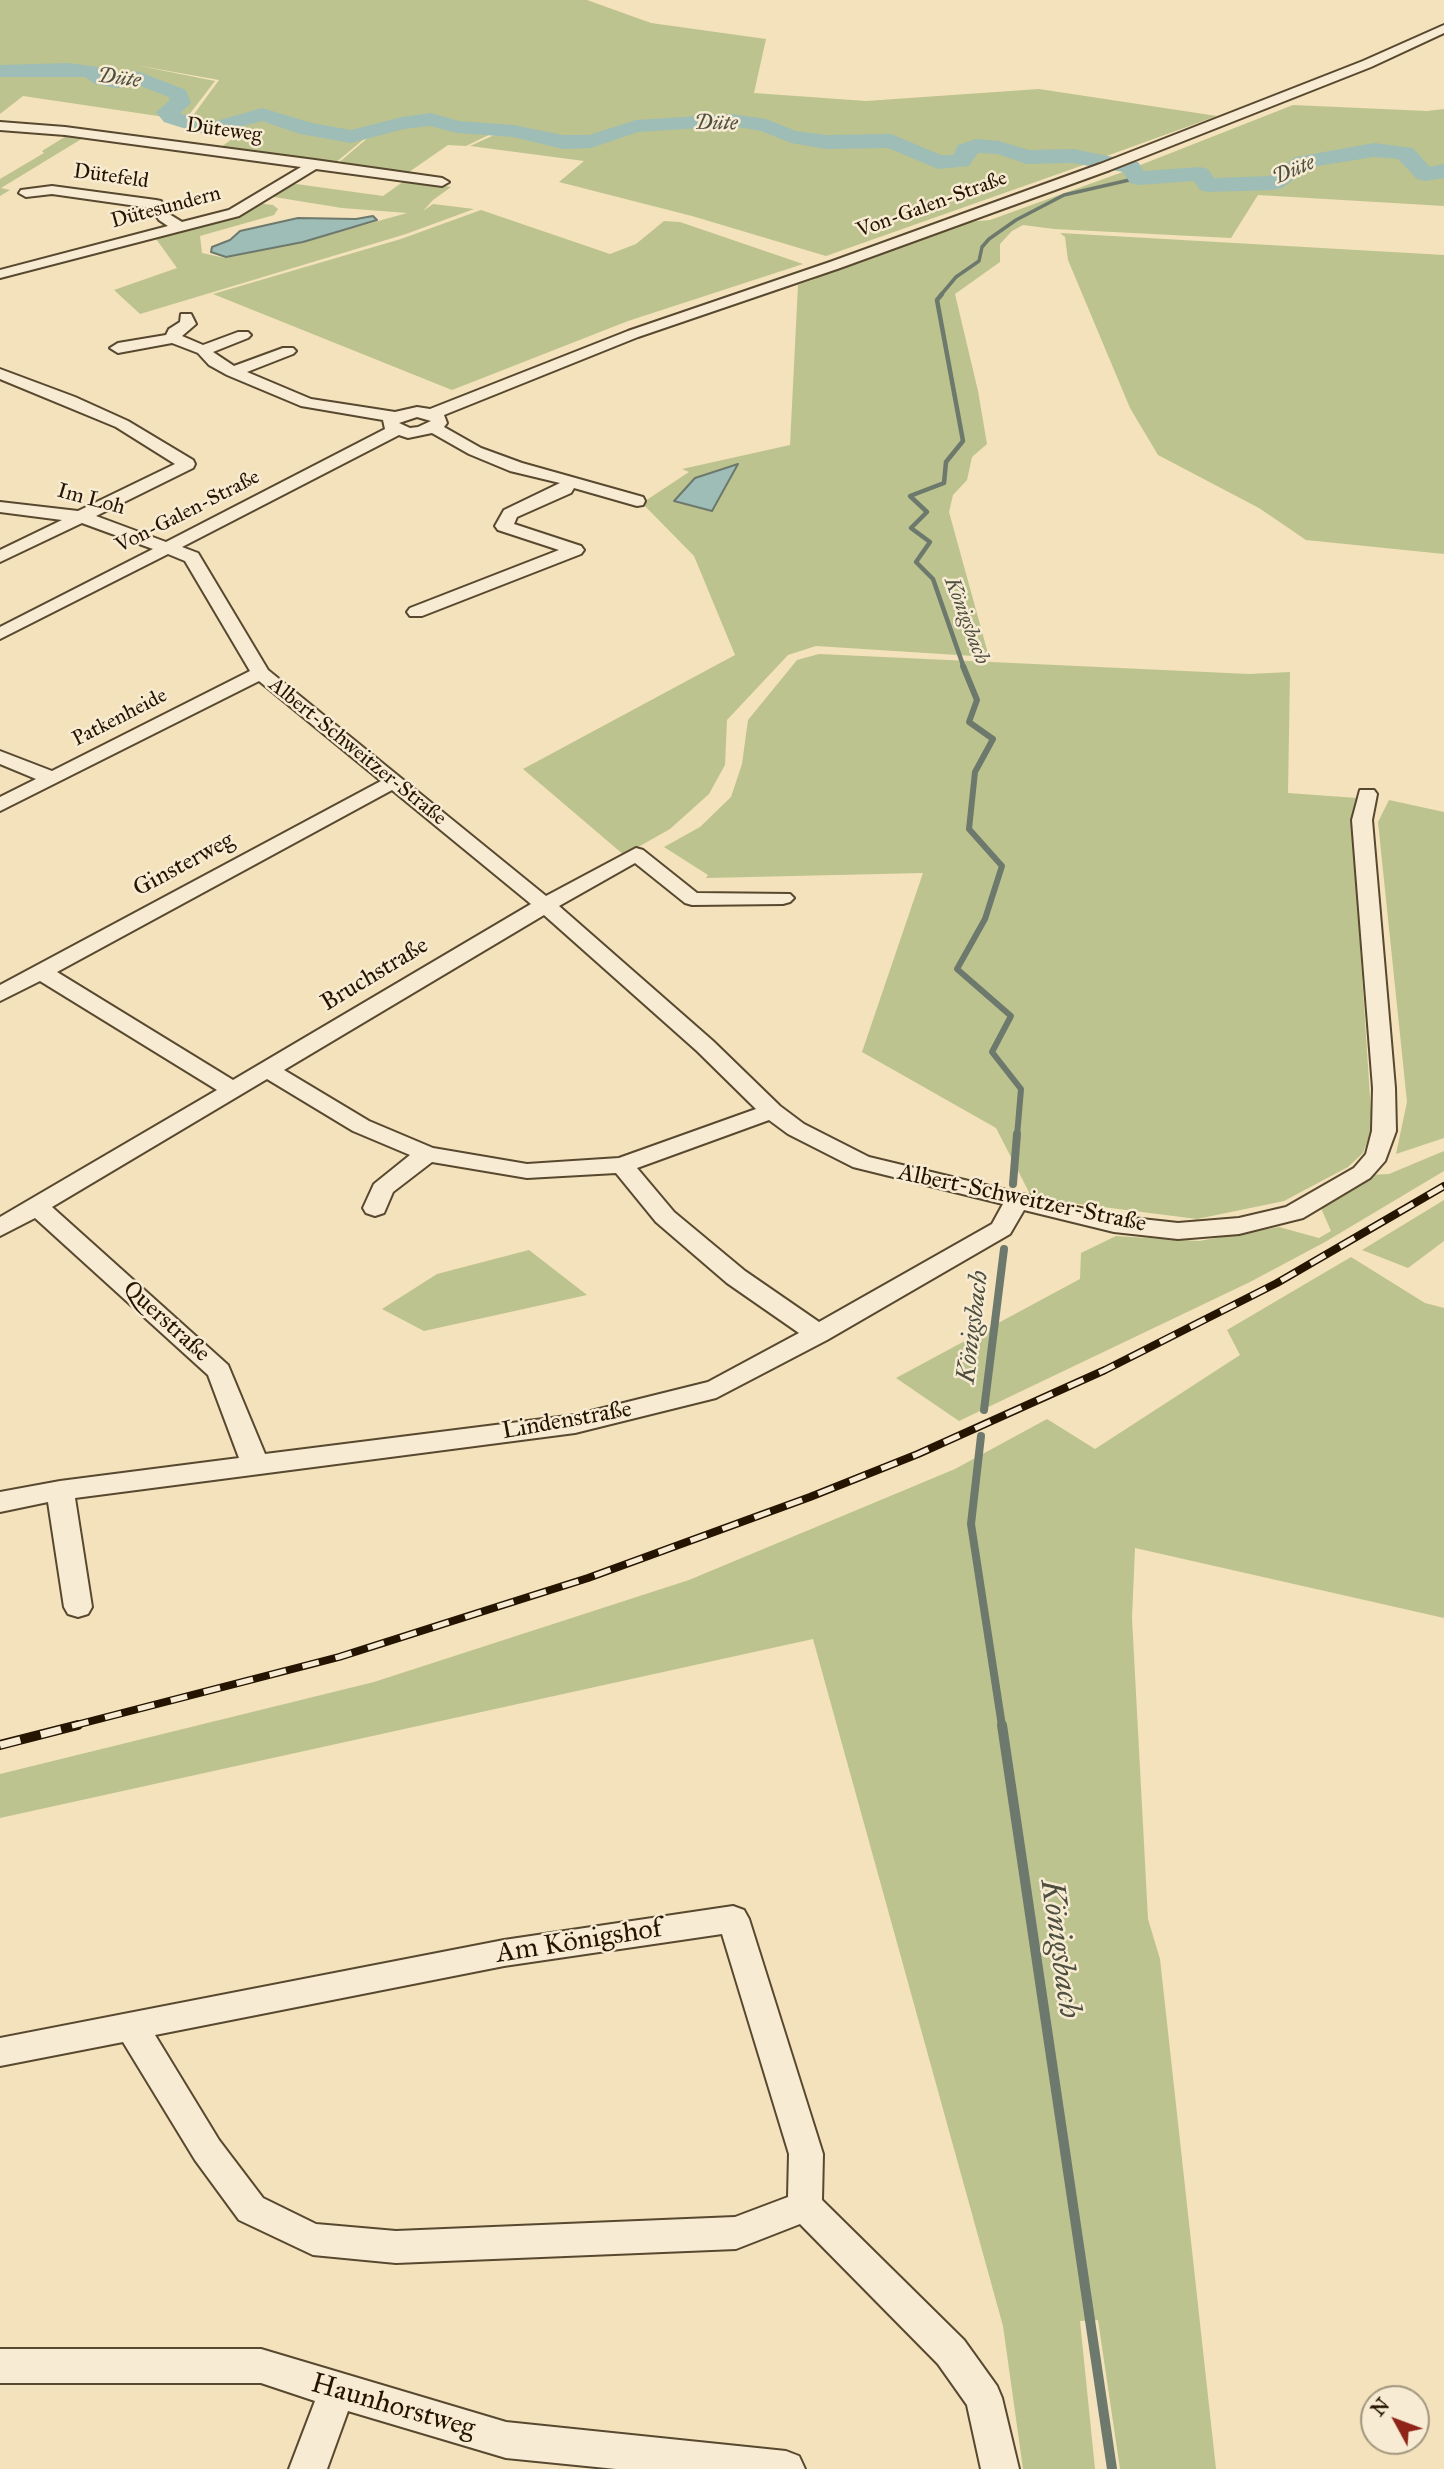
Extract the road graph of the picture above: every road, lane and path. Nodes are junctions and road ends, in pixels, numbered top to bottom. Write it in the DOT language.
graph roads {
  1 [pos="1444,29"];
  2 [pos="0,126"];
  3 [pos="315,164"];
  4 [pos="442,182"];
  5 [pos="26,193"];
  6 [pos="179,227"];
  7 [pos="0,262"];
  8 [pos="17,270"];
  9 [pos="0,274"];
  10 [pos="186,317"];
  11 [pos="243,335"];
  12 [pos="174,338"];
  13 [pos="118,348"];
  14 [pos="203,349"];
  15 [pos="288,351"];
  16 [pos="233,372"];
  17 [pos="0,374"];
  18 [pos="22,383"];
  19 [pos="0,393"];
  20 [pos="433,421"];
  21 [pos="395,423"];
  22 [pos="570,481"];
  23 [pos="637,501"];
  24 [pos="0,507"];
  25 [pos="82,517"];
  26 [pos="169,547"];
  27 [pos="0,557"];
  28 [pos="416,612"];
  29 [pos="0,634"];
  30 [pos="261,673"];
  31 [pos="0,757"];
  32 [pos="51,778"];
  33 [pos="393,782"];
  34 [pos="1367,794"];
  35 [pos="0,805"];
  36 [pos="783,898"];
  37 [pos="545,905"];
  38 [pos="41,972"];
  39 [pos="0,993"];
  40 [pos="268,1070"];
  41 [pos="233,1090"];
  42 [pos="772,1111"];
  43 [pos="427,1154"];
  44 [pos="622,1165"];
  45 [pos="1017,1201"];
  46 [pos="36,1206"];
  47 [pos="375,1208"];
  48 [pos="0,1228"];
  49 [pos="818,1334"];
  50 [pos="256,1466"];
  51 [pos="60,1490"];
  52 [pos="0,1502"];
  53 [pos="78,1607"];
  54 [pos="132,2026"];
  55 [pos="0,2052"];
  56 [pos="805,2206"];
  57 [pos="0,2366"];
  58 [pos="337,2391"];
  59 [pos="308,2469"];
  60 [pos="786,2469"];
  61 [pos="1000,2469"];
  1 -- 20 [label="street, Von-Galen-Straße"];
  2 -- 3 [label="street, Düteweg"];
  3 -- 4 [label="street, Düteweg"];
  3 -- 6 [label="street, Dütesundern"];
  5 -- 6 [label="street, Dütefeld"];
  6 -- 8 [label="street, Dütesundern"];
  7 -- 8 [label="street"];
  8 -- 9 [label="street, Dütesundern"];
  10 -- 12 [label="street"];
  11 -- 14 [label="street"];
  12 -- 13 [label="street"];
  12 -- 14 [label="street"];
  14 -- 16 [label="street"];
  15 -- 16 [label="street"];
  16 -- 21 [label="street"];
  17 -- 18 [label="street"];
  18 -- 19 [label="street"];
  18 -- 25 [label="street"];
  20 -- 21 [label="street, Von-Galen-Straße"];
  20 -- 22 [label="street"];
  21 -- 26 [label="street, Von-Galen-Straße"];
  22 -- 23 [label="street"];
  22 -- 28 [label="street"];
  24 -- 25 [label="street, Im Loh"];
  25 -- 26 [label="street, Im Loh"];
  25 -- 27 [label="street"];
  26 -- 29 [label="street, Von-Galen-Straße"];
  26 -- 30 [label="street, Albert-Schweitzer-Straße"];
  30 -- 32 [label="street, Patkenheide"];
  30 -- 33 [label="street, Albert-Schweitzer-Straße"];
  31 -- 32 [label="street"];
  32 -- 35 [label="street, Patkenheide"];
  33 -- 37 [label="street, Albert-Schweitzer-Straße"];
  33 -- 38 [label="street, Ginsterweg"];
  34 -- 45 [label="street, Albert-Schweitzer-Straße"];
  36 -- 37 [label="street"];
  37 -- 40 [label="street, Bruchstraße"];
  37 -- 42 [label="street, Albert-Schweitzer-Straße"];
  38 -- 39 [label="street, Ginsterweg"];
  38 -- 41 [label="street"];
  40 -- 41 [label="street, Bruchstraße"];
  40 -- 43 [label="street"];
  41 -- 46 [label="street, Bruchstraße"];
  42 -- 44 [label="street"];
  42 -- 45 [label="street, Albert-Schweitzer-Straße"];
  43 -- 44 [label="street"];
  43 -- 47 [label="street"];
  44 -- 49 [label="street"];
  45 -- 49 [label="street, Lindenstraße"];
  46 -- 48 [label="street, Bruchstraße"];
  46 -- 50 [label="street, Querstraße"];
  49 -- 50 [label="street, Lindenstraße"];
  50 -- 51 [label="street, Lindenstraße"];
  51 -- 52 [label="street, Lindenstraße"];
  51 -- 53 [label="street"];
  54 -- 55 [label="street, Am Königshof"];
  54 -- 56 [label="street"];
  54 -- 56 [label="street, Am Königshof"];
  56 -- 61 [label="street"];
  57 -- 58 [label="street, Haunhorstweg"];
  58 -- 59 [label="street"];
  58 -- 60 [label="street, Haunhorstweg"];
}
